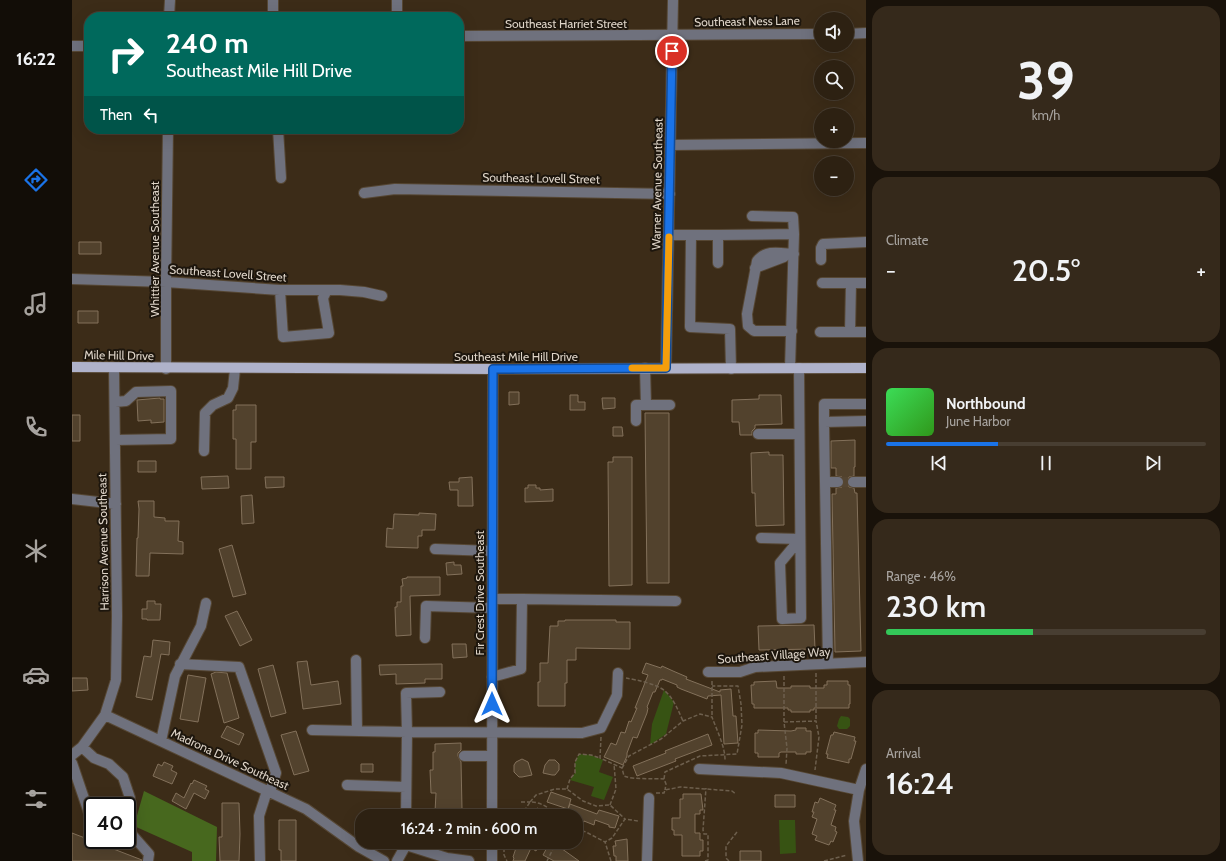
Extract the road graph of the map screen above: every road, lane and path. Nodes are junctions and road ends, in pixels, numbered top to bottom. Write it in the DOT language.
graph roads {
  1 [pos="170,0"];
  2 [pos="273,0"];
  3 [pos="397,0"];
  4 [pos="673,0"];
  5 [pos="169,12"];
  6 [pos="273,12"];
  7 [pos="397,12"];
  8 [pos="866,33"];
  9 [pos="814,34"];
  10 [pos="854,34"];
  11 [pos="672,35"];
  12 [pos="464,36"];
  13 [pos="72,46"];
  14 [pos="84,46"];
  15 [pos="168,134"];
  16 [pos="278,134"];
  17 [pos="866,143"];
  18 [pos="671,145"];
  19 [pos="281,178"];
  20 [pos="364,193"];
  21 [pos="670,194"];
  22 [pos="752,216"];
  23 [pos="794,234"];
  24 [pos="669,235"];
  25 [pos="691,235"];
  26 [pos="718,235"];
  27 [pos="866,242"];
  28 [pos="789,254"];
  29 [pos="821,260"];
  30 [pos="718,263"];
  31 [pos="72,279"];
  32 [pos="166,282"];
  33 [pos="822,283"];
  34 [pos="851,283"];
  35 [pos="866,283"];
  36 [pos="280,290"];
  37 [pos="328,290"];
  38 [pos="382,296"];
  39 [pos="792,331"];
  40 [pos="820,332"];
  41 [pos="850,332"];
  42 [pos="866,332"];
  43 [pos="72,367"];
  44 [pos="114,368"];
  45 [pos="646,368"];
  46 [pos="666,368"];
  47 [pos="795,368"];
  48 [pos="866,368"];
  49 [pos="166,369"];
  50 [pos="235,369"];
  51 [pos="493,369"];
  52 [pos="731,369"];
  53 [pos="115,402"];
  54 [pos="866,404"];
  55 [pos="646,405"];
  56 [pos="670,405"];
  57 [pos="636,421"];
  58 [pos="866,421"];
  59 [pos="824,422"];
  60 [pos="758,434"];
  61 [pos="799,434"];
  62 [pos="115,440"];
  63 [pos="204,451"];
  64 [pos="825,482"];
  65 [pos="838,482"];
  66 [pos="853,482"];
  67 [pos="866,482"];
  68 [pos="72,499"];
  69 [pos="116,504"];
  70 [pos="760,538"];
  71 [pos="800,539"];
  72 [pos="435,549"];
  73 [pos="492,551"];
  74 [pos="522,599"];
  75 [pos="676,601"];
  76 [pos="206,603"];
  77 [pos="492,603"];
  78 [pos="425,638"];
  79 [pos="356,660"];
  80 [pos="866,662"];
  81 [pos="180,664"];
  82 [pos="816,664"];
  83 [pos="828,664"];
  84 [pos="783,666"];
  85 [pos="710,672"];
  86 [pos="618,675"];
  87 [pos="492,677"];
  88 [pos="712,686"];
  89 [pos="440,692"];
  90 [pos="105,715"];
  91 [pos="712,717"];
  92 [pos="683,721"];
  93 [pos="784,722"];
  94 [pos="816,722"];
  95 [pos="601,728"];
  96 [pos="312,730"];
  97 [pos="357,731"];
  98 [pos="407,732"];
  99 [pos="492,732"];
  100 [pos="161,741"];
  101 [pos="82,747"];
  102 [pos="72,755"];
  103 [pos="464,756"];
  104 [pos="492,756"];
  105 [pos="725,756"];
  106 [pos="600,758"];
  107 [pos="72,763"];
  108 [pos="614,764"];
  109 [pos="622,768"];
  110 [pos="699,769"];
  111 [pos="866,769"];
  112 [pos="725,770"];
  113 [pos="785,774"];
  114 [pos="814,780"];
  115 [pos="348,786"];
  116 [pos="406,787"];
  117 [pos="706,788"];
  118 [pos="567,789"];
  119 [pos="665,790"];
  120 [pos="859,790"];
  121 [pos="268,791"];
  122 [pos="736,794"];
  123 [pos="130,797"];
  124 [pos="84,798"];
  125 [pos="649,798"];
  126 [pos="521,802"];
  127 [pos="530,802"];
  128 [pos="610,804"];
  129 [pos="406,809"];
  130 [pos="492,809"];
  131 [pos="525,809"];
  132 [pos="549,809"];
  133 [pos="625,819"];
  134 [pos="648,822"];
  135 [pos="583,831"];
  136 [pos="736,832"];
  137 [pos="136,839"];
  138 [pos="605,842"];
  139 [pos="403,849"];
  140 [pos="421,849"];
  141 [pos="492,849"];
  142 [pos="504,849"];
  143 [pos="553,849"];
  144 [pos="858,857"];
  145 [pos="708,860"];
  146 [pos="148,861"];
  147 [pos="260,861"];
  148 [pos="384,861"];
  149 [pos="397,861"];
  150 [pos="469,861"];
  151 [pos="492,861"];
  152 [pos="507,861"];
  153 [pos="547,861"];
  154 [pos="610,861"];
  155 [pos="647,861"];
  156 [pos="705,861"];
  157 [pos="729,861"];
  158 [pos="824,861"];
  1 -- 5 [label="street"];
  2 -- 6 [label="street"];
  3 -- 7 [label="street"];
  4 -- 11 [label="street, Warner Avenue Southeast"];
  8 -- 10 [label="street"];
  9 -- 11 [label="street, Southeast Ness Lane"];
  11 -- 12 [label="street, Southeast Harriet Street"];
  11 -- 18 [label="street, Warner Avenue Southeast"];
  13 -- 14 [label="street"];
  15 -- 32 [label="street, Whittier Avenue Southeast"];
  16 -- 19 [label="street"];
  17 -- 18 [label="street"];
  18 -- 21 [label="street, Warner Avenue Southeast"];
  20 -- 21 [label="street, Southeast Lovell Street"];
  21 -- 24 [label="street, Warner Avenue Southeast"];
  22 -- 23 [label="street"];
  23 -- 26 [label="street"];
  23 -- 28 [label="street"];
  24 -- 25 [label="street"];
  24 -- 46 [label="street, Warner Avenue Southeast"];
  25 -- 26 [label="street"];
  25 -- 52 [label="street"];
  26 -- 30 [label="street"];
  27 -- 29 [label="street"];
  28 -- 39 [label="street"];
  28 -- 39 [label="street"];
  31 -- 32 [label="street, Southeast Lovell Street"];
  32 -- 36 [label="street, Southeast Lovell Street"];
  32 -- 49 [label="street, Whittier Avenue Southeast"];
  33 -- 34 [label="street"];
  34 -- 35 [label="street"];
  34 -- 41 [label="street"];
  36 -- 37 [label="street, Southeast Lovell Street"];
  36 -- 37 [label="street"];
  37 -- 38 [label="street, Southeast Lovell Street"];
  39 -- 47 [label="street"];
  40 -- 41 [label="street"];
  41 -- 42 [label="street"];
  43 -- 44 [label="main road, Mile Hill Drive"];
  44 -- 49 [label="main road, Mile Hill Drive"];
  44 -- 53 [label="street, Harrison Avenue Southeast"];
  45 -- 46 [label="main road, Southeast Mile Hill Drive"];
  45 -- 51 [label="main road, Southeast Mile Hill Drive"];
  45 -- 55 [label="street"];
  46 -- 52 [label="main road, Southeast Mile Hill Drive"];
  47 -- 48 [label="main road, Southeast Mile Hill Drive"];
  47 -- 52 [label="main road, Southeast Mile Hill Drive"];
  47 -- 61 [label="street"];
  49 -- 50 [label="main road, Southeast Mile Hill Drive"];
  50 -- 51 [label="main road, Southeast Mile Hill Drive"];
  50 -- 63 [label="street"];
  51 -- 73 [label="street, Fir Crest Drive Southeast"];
  53 -- 62 [label="street, Harrison Avenue Southeast"];
  53 -- 62 [label="street"];
  54 -- 59 [label="street"];
  55 -- 56 [label="street"];
  55 -- 57 [label="street"];
  58 -- 59 [label="street"];
  59 -- 64 [label="street"];
  60 -- 61 [label="street"];
  61 -- 71 [label="street"];
  62 -- 69 [label="street, Harrison Avenue Southeast"];
  64 -- 65 [label="street"];
  64 -- 83 [label="street"];
  66 -- 67 [label="street"];
  68 -- 69 [label="street"];
  69 -- 90 [label="street, Harrison Avenue Southeast"];
  70 -- 71 [label="street"];
  71 -- 71 [label="street"];
  72 -- 73 [label="street"];
  73 -- 77 [label="street, Fir Crest Drive Southeast"];
  74 -- 75 [label="street"];
  74 -- 77 [label="street"];
  74 -- 87 [label="street"];
  76 -- 81 [label="street"];
  77 -- 78 [label="street"];
  77 -- 87 [label="street, Fir Crest Drive Southeast"];
  79 -- 97 [label="street"];
  80 -- 83 [label="street, Southeast Village Way"];
  81 -- 100 [label="street"];
  81 -- 121 [label="street"];
  82 -- 83 [label="street, Southeast Village Way"];
  82 -- 84 [label="street, Southeast Village Way"];
  82 -- 94 [label="path"];
  84 -- 85 [label="street, Southeast Village Way"];
  84 -- 93 [label="path"];
  85 -- 88 [label="path"];
  86 -- 92 [label="path"];
  86 -- 95 [label="street"];
  87 -- 99 [label="street, Fir Crest Drive Southeast"];
  88 -- 91 [label="path"];
  88 -- 105 [label="path"];
  89 -- 98 [label="street"];
  90 -- 100 [label="street, Madrona Drive Southeast"];
  90 -- 101 [label="street"];
  91 -- 92 [label="path"];
  91 -- 105 [label="path"];
  92 -- 109 [label="path"];
  93 -- 94 [label="path"];
  93 -- 113 [label="path"];
  94 -- 114 [label="path"];
  95 -- 99 [label="street"];
  95 -- 106 [label="path"];
  96 -- 97 [label="street"];
  97 -- 98 [label="street"];
  98 -- 99 [label="street"];
  98 -- 116 [label="street"];
  99 -- 104 [label="street, Fir Crest Drive Southeast"];
  100 -- 121 [label="street, Madrona Drive Southeast"];
  101 -- 102 [label="street"];
  101 -- 123 [label="street"];
  103 -- 104 [label="street"];
  104 -- 130 [label="street, Fir Crest Drive Southeast"];
  105 -- 112 [label="path"];
  106 -- 108 [label="path"];
  106 -- 118 [label="path"];
  107 -- 124 [label="street"];
  108 -- 109 [label="path"];
  108 -- 128 [label="path"];
  109 -- 119 [label="path"];
  110 -- 112 [label="street"];
  111 -- 120 [label="street"];
  112 -- 113 [label="street"];
  113 -- 114 [label="street"];
  114 -- 120 [label="street"];
  115 -- 116 [label="street"];
  116 -- 129 [label="street"];
  117 -- 119 [label="path"];
  117 -- 122 [label="path"];
  117 -- 145 [label="path"];
  118 -- 127 [label="path"];
  118 -- 128 [label="path"];
  119 -- 125 [label="path"];
  120 -- 144 [label="street"];
  121 -- 147 [label="street"];
  121 -- 148 [label="street, Madrona Drive Southeast"];
  125 -- 134 [label="street"];
  126 -- 127 [label="path"];
  127 -- 131 [label="path"];
  127 -- 132 [label="path"];
  128 -- 133 [label="path"];
  133 -- 134 [label="path"];
  133 -- 138 [label="path"];
  134 -- 155 [label="street"];
  135 -- 138 [label="path"];
  136 -- 157 [label="path"];
  137 -- 146 [label="street"];
  138 -- 154 [label="path"];
  139 -- 149 [label="street"];
  140 -- 150 [label="street"];
  141 -- 151 [label="street"];
  142 -- 152 [label="path"];
  143 -- 153 [label="path"];
  144 -- 158 [label="path"];
  145 -- 156 [label="path"];
}
